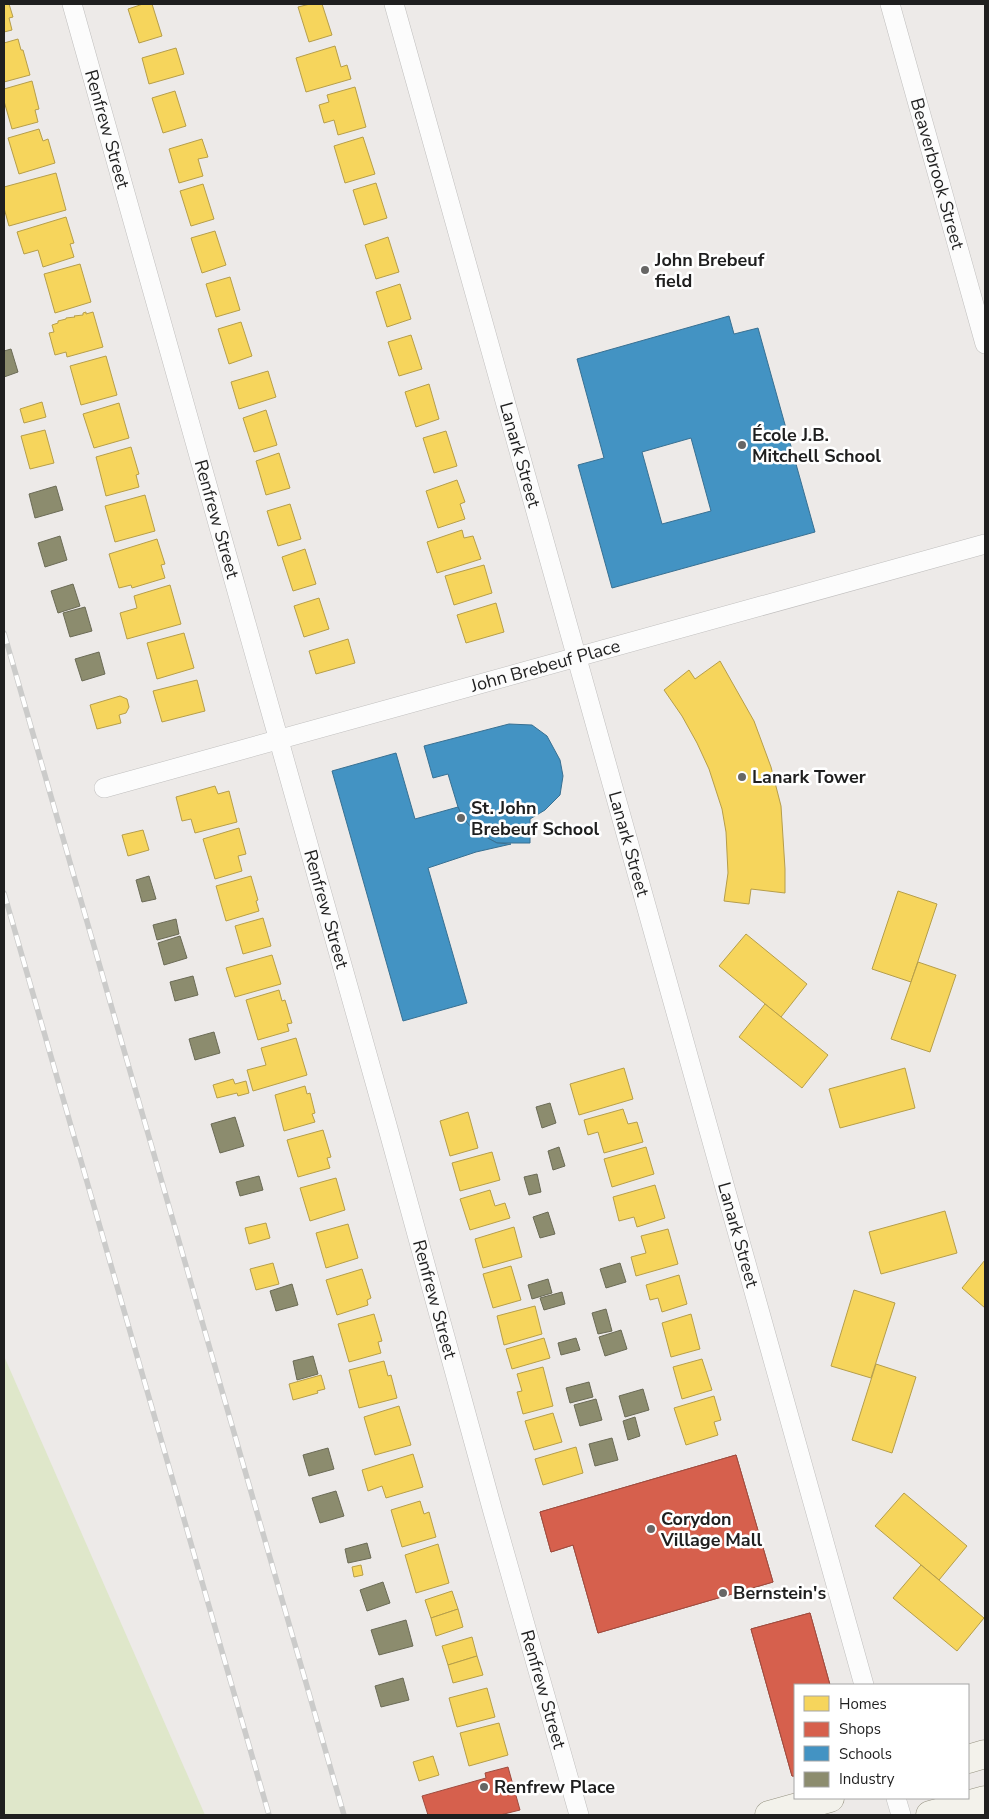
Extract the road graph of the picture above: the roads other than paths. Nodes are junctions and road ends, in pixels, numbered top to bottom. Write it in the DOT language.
graph roads {
  1 [pos="72,4"];
  2 [pos="394,4"];
  3 [pos="890,4"];
  4 [pos="985,344"];
  5 [pos="985,544"];
  6 [pos="576,658"];
  7 [pos="278,740"];
  8 [pos="104,788"];
  9 [pos="864,1684"];
  10 [pos="985,1754"];
  11 [pos="969,1759"];
  12 [pos="826,1799"];
  13 [pos="896,1799"];
  14 [pos="985,1800"];
  15 [pos="579,1815"];
  16 [pos="769,1815"];
  17 [pos="901,1815"];
  18 [pos="930,1815"];
  1 -- 7 [label="street, Renfrew Street"];
  2 -- 6 [label="street, Lanark Street"];
  3 -- 4 [label="street, Beaverbrook Street"];
  5 -- 6 [label="street, John Brebeuf Place"];
  6 -- 7 [label="street, John Brebeuf Place"];
  6 -- 9 [label="street, Lanark Street"];
  7 -- 8 [label="street, John Brebeuf Place"];
  7 -- 15 [label="street, Renfrew Street"];
  10 -- 11 [label="main road"];
  12 -- 16 [label="main road"];
  13 -- 17 [label="street"];
  14 -- 18 [label="main road"];
}
